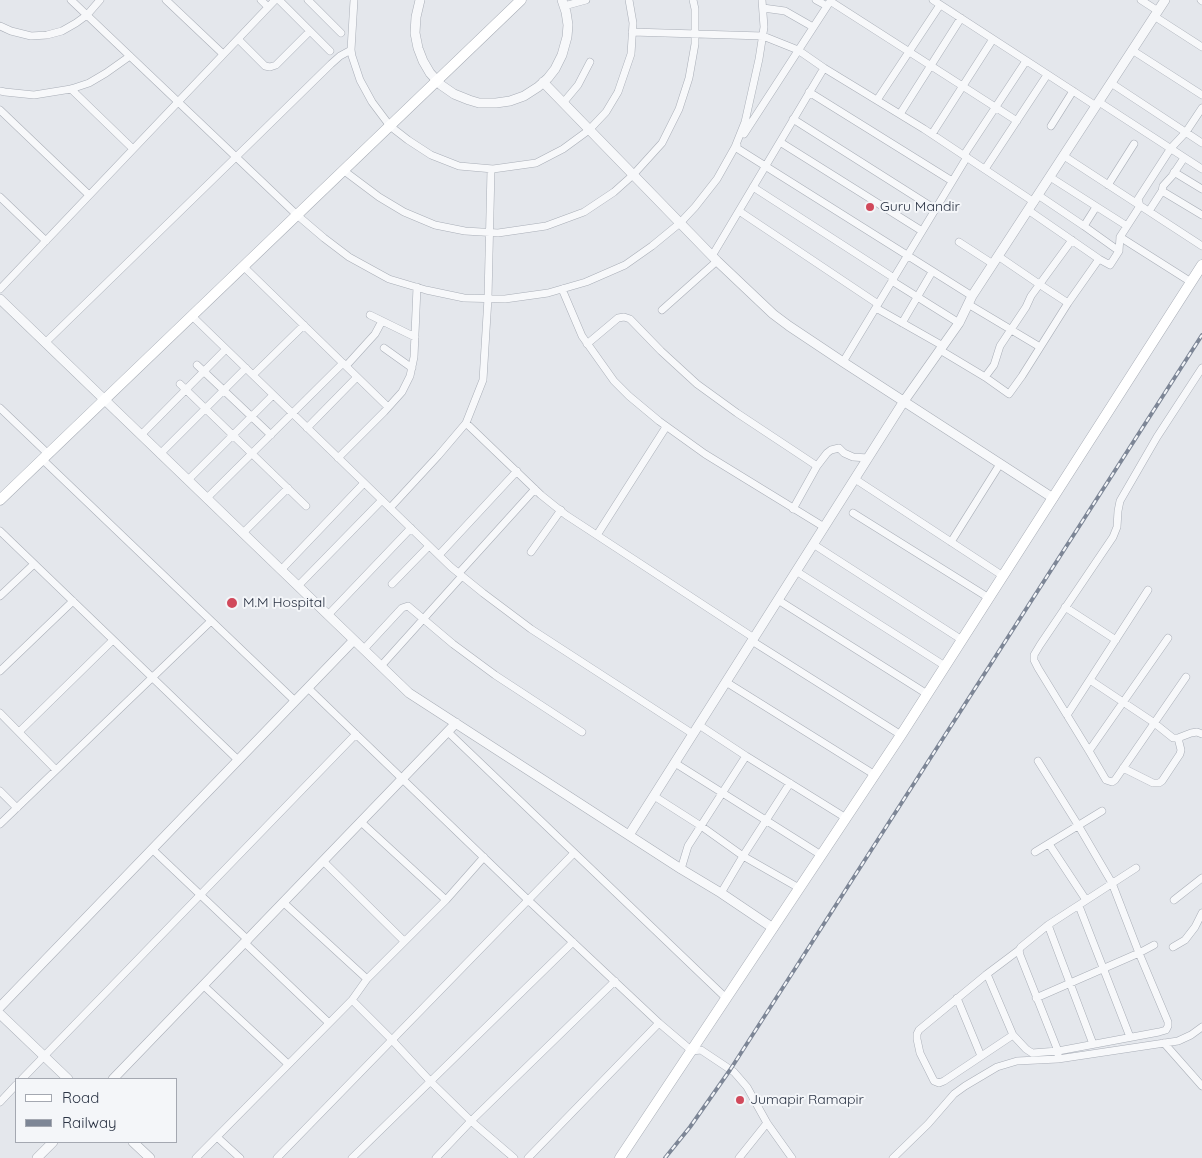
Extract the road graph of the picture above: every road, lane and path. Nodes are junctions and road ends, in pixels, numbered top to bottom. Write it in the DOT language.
graph roads {
  1 [pos="71,0"];
  2 [pos="100,0"];
  3 [pos="166,0"];
  4 [pos="261,0"];
  5 [pos="275,0"];
  6 [pos="280,0"];
  7 [pos="308,0"];
  8 [pos="420,0"];
  9 [pos="514,0"];
  10 [pos="521,0"];
  11 [pos="586,0"];
  12 [pos="629,0"];
  13 [pos="694,0"];
  14 [pos="816,0"];
  15 [pos="1141,0"];
  16 [pos="1165,0"];
  17 [pos="352,1"];
  18 [pos="829,2"];
  19 [pos="937,2"];
  20 [pos="563,3"];
  21 [pos="762,4"];
  22 [pos="268,7"];
  23 [pos="1156,13"];
  24 [pos="87,15"];
  25 [pos="961,18"];
  26 [pos="0,26"];
  27 [pos="814,27"];
  28 [pos="310,30"];
  29 [pos="632,32"];
  30 [pos="341,33"];
  31 [pos="695,34"];
  32 [pos="763,36"];
  33 [pos="238,39"];
  34 [pos="993,39"];
  35 [pos="1202,47"];
  36 [pos="330,50"];
  37 [pos="351,50"];
  38 [pos="798,50"];
  39 [pos="1132,50"];
  40 [pos="909,52"];
  41 [pos="223,54"];
  42 [pos="130,56"];
  43 [pos="1026,61"];
  44 [pos="590,62"];
  45 [pos="930,66"];
  46 [pos="824,68"];
  47 [pos="1048,75"];
  48 [pos="435,79"];
  49 [pos="543,82"];
  50 [pos="1111,83"];
  51 [pos="963,86"];
  52 [pos="71,89"];
  53 [pos="0,91"];
  54 [pos="1073,91"];
  55 [pos="809,92"];
  56 [pos="1202,95"];
  57 [pos="877,100"];
  58 [pos="178,102"];
  59 [pos="563,103"];
  60 [pos="1097,104"];
  61 [pos="995,107"];
  62 [pos="1202,108"];
  63 [pos="0,110"];
  64 [pos="900,114"];
  65 [pos="793,119"];
  66 [pos="1017,121"];
  67 [pos="388,123"];
  68 [pos="1051,126"];
  69 [pos="589,130"];
  70 [pos="1186,132"];
  71 [pos="932,134"];
  72 [pos="780,142"];
  73 [pos="1202,143"];
  74 [pos="1134,144"];
  75 [pos="736,147"];
  76 [pos="1171,148"];
  77 [pos="133,149"];
  78 [pos="965,156"];
  79 [pos="1064,156"];
  80 [pos="236,158"];
  81 [pos="1184,158"];
  82 [pos="766,166"];
  83 [pos="491,169"];
  84 [pos="985,169"];
  85 [pos="1202,169"];
  86 [pos="343,170"];
  87 [pos="1174,172"];
  88 [pos="633,175"];
  89 [pos="1050,177"];
  90 [pos="952,181"];
  91 [pos="1108,185"];
  92 [pos="753,187"];
  93 [pos="1202,190"];
  94 [pos="1162,191"];
  95 [pos="89,195"];
  96 [pos="0,197"];
  97 [pos="1036,198"];
  98 [pos="1140,206"];
  99 [pos="1096,207"];
  100 [pos="935,209"];
  101 [pos="1028,210"];
  102 [pos="739,211"];
  103 [pos="1149,211"];
  104 [pos="295,213"];
  105 [pos="1202,215"];
  106 [pos="680,223"];
  107 [pos="1084,226"];
  108 [pos="1127,226"];
  109 [pos="922,230"];
  110 [pos="489,233"];
  111 [pos="1120,237"];
  112 [pos="1072,240"];
  113 [pos="46,241"];
  114 [pos="959,242"];
  115 [pos="1202,246"];
  116 [pos="1119,251"];
  117 [pos="907,256"];
  118 [pos="715,259"];
  119 [pos="1099,259"];
  120 [pos="996,260"];
  121 [pos="1202,265"];
  122 [pos="243,266"];
  123 [pos="932,272"];
  124 [pos="893,280"];
  125 [pos="1191,282"];
  126 [pos="1039,284"];
  127 [pos="417,288"];
  128 [pos="0,289"];
  129 [pos="562,289"];
  130 [pos="917,297"];
  131 [pos="488,298"];
  132 [pos="0,299"];
  133 [pos="970,300"];
  134 [pos="1068,303"];
  135 [pos="877,306"];
  136 [pos="662,310"];
  137 [pos="370,315"];
  138 [pos="192,316"];
  139 [pos="382,321"];
  140 [pos="902,323"];
  141 [pos="959,323"];
  142 [pos="304,325"];
  143 [pos="1012,329"];
  144 [pos="415,337"];
  145 [pos="45,342"];
  146 [pos="588,344"];
  147 [pos="1040,347"];
  148 [pos="384,348"];
  149 [pos="941,348"];
  150 [pos="226,349"];
  151 [pos="843,362"];
  152 [pos="198,365"];
  153 [pos="344,365"];
  154 [pos="246,368"];
  155 [pos="412,368"];
  156 [pos="1202,368"];
  157 [pos="204,371"];
  158 [pos="253,375"];
  159 [pos="357,376"];
  160 [pos="985,377"];
  161 [pos="180,384"];
  162 [pos="186,390"];
  163 [pos="224,390"];
  164 [pos="273,395"];
  165 [pos="102,398"];
  166 [pos="904,401"];
  167 [pos="388,407"];
  168 [pos="0,408"];
  169 [pos="205,409"];
  170 [pos="292,413"];
  171 [pos="251,417"];
  172 [pos="466,423"];
  173 [pos="666,426"];
  174 [pos="307,428"];
  175 [pos="142,435"];
  176 [pos="233,435"];
  177 [pos="271,435"];
  178 [pos="160,454"];
  179 [pos="252,454"];
  180 [pos="43,455"];
  181 [pos="338,458"];
  182 [pos="868,458"];
  183 [pos="1000,464"];
  184 [pos="817,466"];
  185 [pos="516,471"];
  186 [pos="855,479"];
  187 [pos="188,480"];
  188 [pos="364,483"];
  189 [pos="288,488"];
  190 [pos="535,489"];
  191 [pos="0,493"];
  192 [pos="207,498"];
  193 [pos="1053,498"];
  194 [pos="0,500"];
  195 [pos="382,500"];
  196 [pos="306,506"];
  197 [pos="390,508"];
  198 [pos="794,509"];
  199 [pos="560,510"];
  200 [pos="853,513"];
  201 [pos="824,527"];
  202 [pos="411,528"];
  203 [pos="0,531"];
  204 [pos="243,533"];
  205 [pos="596,535"];
  206 [pos="951,542"];
  207 [pos="813,544"];
  208 [pos="429,546"];
  209 [pos="531,552"];
  210 [pos="440,556"];
  211 [pos="34,564"];
  212 [pos="281,570"];
  213 [pos="796,571"];
  214 [pos="460,574"];
  215 [pos="1003,576"];
  216 [pos="392,584"];
  217 [pos="298,586"];
  218 [pos="1148,590"];
  219 [pos="0,596"];
  220 [pos="989,598"];
  221 [pos="778,600"];
  222 [pos="73,601"];
  223 [pos="1065,607"];
  224 [pos="328,614"];
  225 [pos="423,619"];
  226 [pos="212,621"];
  227 [pos="1168,638"];
  228 [pos="113,640"];
  229 [pos="354,640"];
  230 [pos="753,640"];
  231 [pos="962,640"];
  232 [pos="1116,640"];
  233 [pos="364,649"];
  234 [pos="381,666"];
  235 [pos="945,666"];
  236 [pos="0,671"];
  237 [pos="1186,677"];
  238 [pos="152,678"];
  239 [pos="1090,680"];
  240 [pos="726,682"];
  241 [pos="308,688"];
  242 [pos="927,694"];
  243 [pos="295,701"];
  244 [pos="1122,702"];
  245 [pos="0,713"];
  246 [pos="1067,716"];
  247 [pos="1153,722"];
  248 [pos="456,724"];
  249 [pos="699,725"];
  250 [pos="19,732"];
  251 [pos="448,732"];
  252 [pos="582,732"];
  253 [pos="356,734"];
  254 [pos="693,734"];
  255 [pos="1202,734"];
  256 [pos="901,735"];
  257 [pos="1178,738"];
  258 [pos="1089,751"];
  259 [pos="746,756"];
  260 [pos="238,760"];
  261 [pos="1038,762"];
  262 [pos="675,763"];
  263 [pos="1123,768"];
  264 [pos="56,770"];
  265 [pos="875,774"];
  266 [pos="403,779"];
  267 [pos="790,783"];
  268 [pos="0,791"];
  269 [pos="723,793"];
  270 [pos="654,796"];
  271 [pos="17,808"];
  272 [pos="1102,811"];
  273 [pos="846,818"];
  274 [pos="361,822"];
  275 [pos="766,822"];
  276 [pos="0,824"];
  277 [pos="1078,825"];
  278 [pos="701,826"];
  279 [pos="630,835"];
  280 [pos="1049,844"];
  281 [pos="152,849"];
  282 [pos="1035,852"];
  283 [pos="574,853"];
  284 [pos="821,855"];
  285 [pos="743,856"];
  286 [pos="484,858"];
  287 [pos="324,861"];
  288 [pos="1136,868"];
  289 [pos="681,869"];
  290 [pos="1202,878"];
  291 [pos="1112,882"];
  292 [pos="799,888"];
  293 [pos="721,893"];
  294 [pos="201,895"];
  295 [pos="446,900"];
  296 [pos="528,900"];
  297 [pos="1086,900"];
  298 [pos="1174,900"];
  299 [pos="284,903"];
  300 [pos="1079,906"];
  301 [pos="1202,913"];
  302 [pos="1202,922"];
  303 [pos="1048,925"];
  304 [pos="1195,927"];
  305 [pos="773,928"];
  306 [pos="246,941"];
  307 [pos="404,941"];
  308 [pos="573,942"];
  309 [pos="1154,945"];
  310 [pos="1173,947"];
  311 [pos="1019,950"];
  312 [pos="1138,953"];
  313 [pos="1104,969"];
  314 [pos="987,974"];
  315 [pos="367,979"];
  316 [pos="615,982"];
  317 [pos="1070,983"];
  318 [pos="204,986"];
  319 [pos="726,998"];
  320 [pos="957,998"];
  321 [pos="1036,998"];
  322 [pos="352,1000"];
  323 [pos="0,1007"];
  324 [pos="0,1014"];
  325 [pos="329,1023"];
  326 [pos="659,1023"];
  327 [pos="1202,1027"];
  328 [pos="1013,1035"];
  329 [pos="1130,1037"];
  330 [pos="392,1039"];
  331 [pos="1093,1044"];
  332 [pos="1164,1044"];
  333 [pos="692,1051"];
  334 [pos="1058,1051"];
  335 [pos="981,1056"];
  336 [pos="45,1057"];
  337 [pos="1058,1059"];
  338 [pos="288,1064"];
  339 [pos="23,1078"];
  340 [pos="67,1078"];
  341 [pos="114,1078"];
  342 [pos="431,1082"];
  343 [pos="1202,1086"];
  344 [pos="15,1087"];
  345 [pos="0,1102"];
  346 [pos="471,1121"];
  347 [pos="767,1122"];
  348 [pos="217,1137"];
  349 [pos="52,1143"];
  350 [pos="134,1143"];
  351 [pos="38,1158"];
  352 [pos="150,1158"];
  353 [pos="196,1158"];
  354 [pos="240,1158"];
  355 [pos="277,1158"];
  356 [pos="352,1158"];
  357 [pos="436,1158"];
  358 [pos="514,1158"];
  359 [pos="528,1158"];
  360 [pos="620,1158"];
  361 [pos="739,1158"];
  362 [pos="792,1158"];
  363 [pos="892,1158"];
  1 -- 24 [label="street"];
  2 -- 24 [label="street"];
  3 -- 41 [label="street"];
  4 -- 22 [label="street"];
  5 -- 22 [label="street"];
  6 -- 28 [label="street"];
  7 -- 30 [label="street"];
  8 -- 48 [label="street"];
  9 -- 48 [label="main road"];
  10 -- 48 [label="main road"];
  11 -- 20 [label="street"];
  12 -- 29 [label="street"];
  13 -- 31 [label="street"];
  14 -- 18 [label="street"];
  15 -- 23 [label="street"];
  16 -- 23 [label="street"];
  17 -- 37 [label="street"];
  18 -- 27 [label="street"];
  18 -- 40 [label="street"];
  19 -- 25 [label="street"];
  19 -- 40 [label="street"];
  20 -- 49 [label="street"];
  21 -- 27 [label="street"];
  21 -- 32 [label="street"];
  22 -- 33 [label="street"];
  23 -- 35 [label="street"];
  23 -- 39 [label="street"];
  24 -- 26 [label="street"];
  24 -- 42 [label="street"];
  25 -- 34 [label="street"];
  25 -- 45 [label="street"];
  27 -- 38 [label="street"];
  28 -- 33 [label="street"];
  28 -- 36 [label="street"];
  29 -- 31 [label="street"];
  29 -- 69 [label="street"];
  31 -- 32 [label="street"];
  31 -- 88 [label="street"];
  32 -- 38 [label="street"];
  32 -- 75 [label="street"];
  33 -- 41 [label="street"];
  34 -- 43 [label="street"];
  34 -- 51 [label="street"];
  37 -- 67 [label="street"];
  37 -- 80 [label="street"];
  38 -- 46 [label="street"];
  38 -- 75 [label="street"];
  39 -- 50 [label="street"];
  39 -- 56 [label="street"];
  40 -- 45 [label="street"];
  40 -- 57 [label="street"];
  41 -- 58 [label="street"];
  42 -- 52 [label="street"];
  42 -- 58 [label="street"];
  43 -- 47 [label="street"];
  43 -- 61 [label="street"];
  44 -- 59 [label="street"];
  45 -- 51 [label="street"];
  45 -- 64 [label="street"];
  46 -- 55 [label="street"];
  46 -- 57 [label="street"];
  47 -- 54 [label="street"];
  47 -- 66 [label="street"];
  48 -- 49 [label="street"];
  48 -- 67 [label="main road"];
  49 -- 59 [label="street"];
  50 -- 60 [label="street"];
  50 -- 70 [label="street"];
  51 -- 61 [label="street"];
  51 -- 71 [label="street"];
  52 -- 53 [label="street"];
  52 -- 77 [label="street"];
  54 -- 60 [label="street"];
  54 -- 68 [label="street"];
  55 -- 65 [label="street"];
  55 -- 90 [label="street"];
  57 -- 64 [label="street"];
  58 -- 77 [label="street"];
  58 -- 80 [label="street"];
  59 -- 69 [label="street"];
  60 -- 76 [label="street"];
  60 -- 79 [label="street"];
  61 -- 66 [label="street"];
  61 -- 78 [label="street"];
  62 -- 70 [label="street"];
  63 -- 95 [label="street"];
  64 -- 71 [label="street"];
  65 -- 72 [label="street"];
  65 -- 100 [label="street"];
  66 -- 84 [label="street"];
  67 -- 83 [label="street"];
  67 -- 86 [label="main road"];
  67 -- 104 [label="main road"];
  69 -- 83 [label="street"];
  69 -- 88 [label="street"];
  70 -- 73 [label="street"];
  70 -- 76 [label="street"];
  71 -- 78 [label="street"];
  72 -- 82 [label="street"];
  72 -- 109 [label="street"];
  74 -- 91 [label="street"];
  75 -- 82 [label="street"];
  75 -- 106 [label="street"];
  76 -- 81 [label="street"];
  76 -- 98 [label="street"];
  77 -- 95 [label="street"];
  78 -- 84 [label="street"];
  78 -- 90 [label="street"];
  79 -- 89 [label="street"];
  79 -- 91 [label="street"];
  80 -- 104 [label="street"];
  80 -- 145 [label="street"];
  81 -- 85 [label="street"];
  81 -- 87 [label="street"];
  82 -- 92 [label="street"];
  82 -- 117 [label="street"];
  83 -- 110 [label="street"];
  84 -- 97 [label="street"];
  86 -- 104 [label="main road"];
  86 -- 110 [label="street"];
  87 -- 93 [label="street"];
  87 -- 94 [label="street"];
  88 -- 106 [label="street"];
  88 -- 110 [label="street"];
  89 -- 97 [label="street"];
  89 -- 99 [label="street"];
  90 -- 100 [label="street"];
  91 -- 98 [label="street"];
  92 -- 102 [label="street"];
  92 -- 124 [label="street"];
  94 -- 103 [label="street"];
  94 -- 105 [label="street"];
  95 -- 113 [label="street"];
  96 -- 113 [label="street"];
  97 -- 101 [label="street"];
  97 -- 107 [label="street"];
  98 -- 103 [label="street"];
  98 -- 108 [label="street"];
  99 -- 107 [label="street"];
  99 -- 108 [label="street"];
  100 -- 109 [label="street"];
  101 -- 112 [label="street"];
  101 -- 120 [label="street"];
  102 -- 118 [label="street"];
  102 -- 135 [label="street"];
  103 -- 115 [label="street"];
  104 -- 122 [label="main road"];
  104 -- 127 [label="street"];
  104 -- 165 [label="main road"];
  106 -- 118 [label="street"];
  106 -- 129 [label="street"];
  107 -- 116 [label="street"];
  108 -- 111 [label="street"];
  109 -- 117 [label="street"];
  110 -- 131 [label="street"];
  111 -- 116 [label="street"];
  111 -- 125 [label="street"];
  112 -- 119 [label="street"];
  112 -- 126 [label="street"];
  113 -- 128 [label="street"];
  114 -- 120 [label="street"];
  116 -- 119 [label="street"];
  117 -- 123 [label="street"];
  117 -- 124 [label="street"];
  118 -- 136 [label="street"];
  118 -- 151 [label="street"];
  119 -- 134 [label="street"];
  120 -- 126 [label="street"];
  120 -- 133 [label="street"];
  121 -- 125 [label="main road"];
  122 -- 138 [label="main road"];
  122 -- 142 [label="street"];
  123 -- 130 [label="street"];
  123 -- 133 [label="street"];
  124 -- 130 [label="street"];
  124 -- 135 [label="street"];
  125 -- 193 [label="main road"];
  126 -- 134 [label="street"];
  126 -- 143 [label="street"];
  127 -- 131 [label="street"];
  127 -- 144 [label="street"];
  129 -- 131 [label="street"];
  129 -- 146 [label="street"];
  130 -- 140 [label="street"];
  130 -- 141 [label="street"];
  131 -- 172 [label="street"];
  132 -- 145 [label="street"];
  133 -- 141 [label="street"];
  133 -- 143 [label="street"];
  134 -- 147 [label="street"];
  135 -- 140 [label="street"];
  135 -- 151 [label="street"];
  137 -- 139 [label="street"];
  138 -- 150 [label="street"];
  138 -- 165 [label="main road"];
  139 -- 144 [label="street"];
  139 -- 153 [label="street"];
  140 -- 149 [label="street"];
  141 -- 149 [label="street"];
  142 -- 153 [label="street"];
  142 -- 158 [label="street"];
  143 -- 147 [label="street"];
  143 -- 160 [label="street"];
  144 -- 155 [label="street"];
  145 -- 165 [label="street"];
  146 -- 173 [label="street"];
  146 -- 184 [label="street"];
  147 -- 160 [label="street"];
  148 -- 155 [label="street"];
  149 -- 160 [label="street"];
  149 -- 166 [label="street"];
  150 -- 154 [label="street"];
  150 -- 157 [label="street"];
  151 -- 166 [label="street"];
  152 -- 157 [label="street"];
  153 -- 159 [label="street"];
  153 -- 170 [label="street"];
  154 -- 158 [label="street"];
  154 -- 163 [label="street"];
  155 -- 167 [label="street"];
  156 -- 223 [label="street"];
  157 -- 162 [label="street"];
  157 -- 163 [label="street"];
  158 -- 164 [label="street"];
  159 -- 167 [label="street"];
  159 -- 174 [label="street"];
  161 -- 162 [label="street"];
  162 -- 169 [label="street"];
  162 -- 175 [label="street"];
  163 -- 169 [label="street"];
  163 -- 171 [label="street"];
  164 -- 170 [label="street"];
  164 -- 171 [label="street"];
  165 -- 175 [label="street"];
  165 -- 180 [label="main road"];
  166 -- 182 [label="street"];
  166 -- 183 [label="street"];
  167 -- 181 [label="street"];
  168 -- 180 [label="street"];
  169 -- 176 [label="street"];
  169 -- 178 [label="street"];
  170 -- 174 [label="street"];
  170 -- 177 [label="street"];
  171 -- 176 [label="street"];
  171 -- 177 [label="street"];
  172 -- 185 [label="street"];
  172 -- 197 [label="street"];
  173 -- 198 [label="street"];
  173 -- 205 [label="street"];
  174 -- 181 [label="street"];
  175 -- 178 [label="street"];
  176 -- 179 [label="street"];
  176 -- 187 [label="street"];
  177 -- 179 [label="street"];
  178 -- 187 [label="street"];
  179 -- 189 [label="street"];
  179 -- 192 [label="street"];
  180 -- 191 [label="main road"];
  180 -- 194 [label="main road"];
  180 -- 226 [label="street"];
  181 -- 188 [label="street"];
  182 -- 184 [label="street"];
  182 -- 186 [label="street"];
  183 -- 193 [label="street"];
  183 -- 206 [label="street"];
  184 -- 198 [label="street"];
  185 -- 190 [label="street"];
  185 -- 210 [label="street"];
  186 -- 201 [label="street"];
  186 -- 206 [label="street"];
  187 -- 192 [label="street"];
  188 -- 195 [label="street"];
  188 -- 212 [label="street"];
  189 -- 196 [label="street"];
  189 -- 204 [label="street"];
  190 -- 199 [label="street"];
  190 -- 214 [label="street"];
  192 -- 204 [label="street"];
  193 -- 215 [label="main road"];
  195 -- 197 [label="street"];
  195 -- 217 [label="street"];
  197 -- 202 [label="street"];
  198 -- 201 [label="street"];
  199 -- 205 [label="street"];
  199 -- 209 [label="street"];
  200 -- 220 [label="street"];
  201 -- 207 [label="street"];
  202 -- 208 [label="street"];
  202 -- 224 [label="street"];
  203 -- 211 [label="street"];
  204 -- 212 [label="street"];
  205 -- 230 [label="street"];
  206 -- 215 [label="street"];
  207 -- 213 [label="street"];
  207 -- 231 [label="street"];
  208 -- 210 [label="street"];
  208 -- 216 [label="street"];
  210 -- 214 [label="street"];
  211 -- 219 [label="street"];
  211 -- 222 [label="street"];
  212 -- 217 [label="street"];
  213 -- 221 [label="street"];
  213 -- 235 [label="street"];
  214 -- 225 [label="street"];
  214 -- 254 [label="street"];
  215 -- 220 [label="main road"];
  217 -- 224 [label="street"];
  218 -- 232 [label="street"];
  220 -- 231 [label="main road"];
  221 -- 230 [label="street"];
  221 -- 242 [label="street"];
  222 -- 228 [label="street"];
  222 -- 236 [label="street"];
  223 -- 232 [label="street"];
  223 -- 246 [label="street"];
  224 -- 229 [label="street"];
  225 -- 233 [label="street"];
  225 -- 234 [label="street"];
  225 -- 252 [label="street"];
  226 -- 238 [label="street"];
  226 -- 243 [label="street"];
  227 -- 244 [label="street"];
  228 -- 238 [label="street"];
  228 -- 250 [label="street"];
  229 -- 233 [label="street"];
  229 -- 241 [label="street"];
  230 -- 240 [label="street"];
  230 -- 256 [label="street"];
  231 -- 235 [label="main road"];
  232 -- 239 [label="street"];
  233 -- 234 [label="street"];
  234 -- 248 [label="street"];
  235 -- 242 [label="main road"];
  237 -- 247 [label="street"];
  238 -- 260 [label="street"];
  238 -- 264 [label="street"];
  239 -- 244 [label="street"];
  239 -- 246 [label="street"];
  240 -- 249 [label="street"];
  240 -- 265 [label="street"];
  241 -- 243 [label="street"];
  241 -- 253 [label="street"];
  242 -- 256 [label="main road"];
  243 -- 260 [label="street"];
  244 -- 247 [label="street"];
  244 -- 258 [label="street"];
  245 -- 250 [label="street"];
  246 -- 258 [label="street"];
  247 -- 257 [label="street"];
  247 -- 263 [label="street"];
  248 -- 251 [label="street"];
  248 -- 279 [label="street"];
  249 -- 254 [label="street"];
  249 -- 259 [label="street"];
  250 -- 264 [label="street"];
  251 -- 266 [label="street"];
  251 -- 283 [label="street"];
  253 -- 266 [label="street"];
  253 -- 294 [label="street"];
  254 -- 262 [label="street"];
  255 -- 257 [label="street"];
  256 -- 265 [label="main road"];
  257 -- 263 [label="street"];
  258 -- 263 [label="street"];
  259 -- 267 [label="street"];
  259 -- 269 [label="street"];
  260 -- 281 [label="street"];
  261 -- 277 [label="street"];
  262 -- 269 [label="street"];
  262 -- 270 [label="street"];
  264 -- 271 [label="street"];
  265 -- 273 [label="main road"];
  266 -- 274 [label="street"];
  266 -- 286 [label="street"];
  267 -- 273 [label="street"];
  267 -- 275 [label="street"];
  268 -- 271 [label="street"];
  269 -- 275 [label="street"];
  269 -- 278 [label="street"];
  270 -- 278 [label="street"];
  270 -- 279 [label="street"];
  271 -- 276 [label="street"];
  272 -- 277 [label="street"];
  273 -- 284 [label="main road"];
  274 -- 287 [label="street"];
  274 -- 295 [label="street"];
  275 -- 284 [label="street"];
  275 -- 285 [label="street"];
  277 -- 280 [label="street"];
  277 -- 291 [label="street"];
  278 -- 285 [label="street"];
  278 -- 289 [label="street"];
  279 -- 289 [label="street"];
  280 -- 282 [label="street"];
  280 -- 297 [label="street"];
  281 -- 294 [label="street"];
  281 -- 323 [label="street"];
  283 -- 296 [label="street"];
  283 -- 319 [label="street"];
  284 -- 292 [label="main road"];
  285 -- 292 [label="street"];
  285 -- 293 [label="street"];
  286 -- 295 [label="street"];
  286 -- 296 [label="street"];
  287 -- 299 [label="street"];
  287 -- 307 [label="street"];
  288 -- 291 [label="street"];
  289 -- 293 [label="street"];
  290 -- 298 [label="street"];
  291 -- 297 [label="street"];
  291 -- 312 [label="street"];
  292 -- 305 [label="main road"];
  293 -- 305 [label="street"];
  294 -- 306 [label="street"];
  294 -- 336 [label="street"];
  295 -- 307 [label="street"];
  296 -- 308 [label="street"];
  296 -- 330 [label="street"];
  297 -- 300 [label="street"];
  299 -- 306 [label="street"];
  299 -- 315 [label="street"];
  300 -- 303 [label="street"];
  300 -- 313 [label="street"];
  301 -- 304 [label="street"];
  302 -- 304 [label="street"];
  303 -- 311 [label="street"];
  303 -- 317 [label="street"];
  304 -- 310 [label="street"];
  305 -- 319 [label="main road"];
  306 -- 318 [label="street"];
  306 -- 325 [label="street"];
  307 -- 315 [label="street"];
  308 -- 316 [label="street"];
  308 -- 342 [label="street"];
  309 -- 312 [label="street"];
  311 -- 314 [label="street"];
  311 -- 321 [label="street"];
  312 -- 313 [label="street"];
  312 -- 329 [label="street"];
  313 -- 317 [label="street"];
  313 -- 329 [label="street"];
  314 -- 320 [label="street"];
  314 -- 328 [label="street"];
  315 -- 322 [label="street"];
  316 -- 326 [label="street"];
  316 -- 346 [label="street"];
  317 -- 321 [label="street"];
  317 -- 331 [label="street"];
  318 -- 338 [label="street"];
  318 -- 341 [label="street"];
  319 -- 333 [label="main road"];
  320 -- 335 [label="street"];
  320 -- 335 [label="street"];
  321 -- 334 [label="street"];
  322 -- 325 [label="street"];
  322 -- 330 [label="street"];
  324 -- 336 [label="street"];
  325 -- 338 [label="street"];
  326 -- 333 [label="street"];
  326 -- 359 [label="street"];
  327 -- 332 [label="street"];
  328 -- 334 [label="street"];
  328 -- 335 [label="street"];
  329 -- 331 [label="street"];
  330 -- 342 [label="street"];
  330 -- 355 [label="street"];
  331 -- 334 [label="street"];
  332 -- 337 [label="street"];
  332 -- 343 [label="street"];
  333 -- 347 [label="street"];
  333 -- 360 [label="main road"];
  334 -- 337 [label="street"];
  336 -- 339 [label="street"];
  336 -- 340 [label="street"];
  337 -- 363 [label="street"];
  338 -- 348 [label="street"];
  342 -- 346 [label="street"];
  342 -- 356 [label="street"];
  344 -- 345 [label="street"];
  346 -- 357 [label="street"];
  346 -- 358 [label="street"];
  347 -- 361 [label="street"];
  347 -- 362 [label="street"];
  348 -- 353 [label="street"];
  348 -- 354 [label="street"];
  349 -- 351 [label="street"];
  350 -- 352 [label="street"];
}
